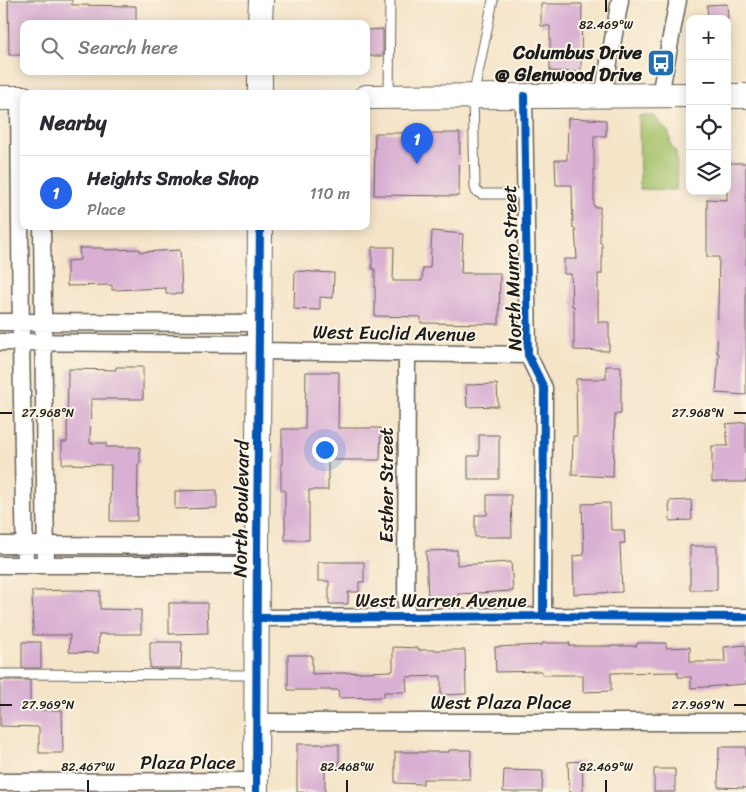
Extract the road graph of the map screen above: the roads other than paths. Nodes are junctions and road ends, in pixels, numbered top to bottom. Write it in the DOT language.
graph roads {
  1 [pos="261,0"];
  2 [pos="390,0"];
  3 [pos="493,0"];
  4 [pos="620,0"];
  5 [pos="678,0"];
  6 [pos="260,20"];
  7 [pos="260,75"];
  8 [pos="260,90"];
  9 [pos="660,95"];
  10 [pos="524,96"];
  11 [pos="603,96"];
  12 [pos="686,96"];
  13 [pos="731,96"];
  14 [pos="746,96"];
  15 [pos="378,97"];
  16 [pos="473,97"];
  17 [pos="14,98"];
  18 [pos="526,194"];
  19 [pos="42,230"];
  20 [pos="260,230"];
  21 [pos="0,322"];
  22 [pos="21,322"];
  23 [pos="42,322"];
  24 [pos="259,339"];
  25 [pos="0,342"];
  26 [pos="21,343"];
  27 [pos="43,343"];
  28 [pos="407,353"];
  29 [pos="528,355"];
  30 [pos="0,545"];
  31 [pos="25,545"];
  32 [pos="45,546"];
  33 [pos="257,556"];
  34 [pos="0,565"];
  35 [pos="25,565"];
  36 [pos="46,565"];
  37 [pos="543,616"];
  38 [pos="406,617"];
  39 [pos="746,617"];
  40 [pos="257,618"];
  41 [pos="0,674"];
  42 [pos="257,675"];
  43 [pos="257,722"];
  44 [pos="746,722"];
  45 [pos="11,786"];
  46 [pos="256,787"];
  1 -- 6 [label="street"];
  2 -- 15 [label="lane"];
  3 -- 16 [label="lane"];
  4 -- 11 [label="street"];
  5 -- 9 [label="street"];
  7 -- 8 [label="street"];
  9 -- 11 [label="street"];
  9 -- 12 [label="street"];
  10 -- 11 [label="street"];
  10 -- 16 [label="street"];
  10 -- 18 [label="street, North Munro Street"];
  13 -- 14 [label="street"];
  15 -- 16 [label="street"];
  16 -- 18 [label="lane"];
  17 -- 22 [label="street"];
  18 -- 29 [label="street, North Munro Street"];
  19 -- 23 [label="street"];
  20 -- 24 [label="street, North Boulevard"];
  21 -- 22 [label="street, West Euclid Avenue"];
  22 -- 23 [label="street, West Euclid Avenue"];
  22 -- 26 [label="street"];
  23 -- 24 [label="street, West Euclid Avenue"];
  23 -- 27 [label="street"];
  24 -- 27 [label="street, West Euclid Avenue"];
  24 -- 28 [label="street, West Euclid Avenue"];
  24 -- 33 [label="street, North Boulevard"];
  25 -- 26 [label="street, West Euclid Avenue"];
  26 -- 27 [label="street, West Euclid Avenue"];
  26 -- 31 [label="street"];
  27 -- 32 [label="street"];
  28 -- 29 [label="street, West Euclid Avenue"];
  28 -- 38 [label="street, Esther Street"];
  29 -- 37 [label="street, North Munro Street"];
  30 -- 31 [label="street"];
  31 -- 32 [label="street"];
  31 -- 35 [label="street"];
  32 -- 33 [label="street"];
  32 -- 36 [label="street"];
  33 -- 36 [label="street"];
  33 -- 40 [label="street, North Boulevard"];
  34 -- 35 [label="street"];
  35 -- 36 [label="street"];
  37 -- 38 [label="street, West Warren Avenue"];
  37 -- 39 [label="street, West Warren Avenue"];
  38 -- 40 [label="street, West Warren Avenue"];
  40 -- 42 [label="street, North Boulevard"];
  41 -- 42 [label="lane"];
  42 -- 43 [label="street, North Boulevard"];
  43 -- 44 [label="street, West Plaza Place"];
  43 -- 46 [label="street, North Boulevard"];
  45 -- 46 [label="street, Plaza Place"];
}
